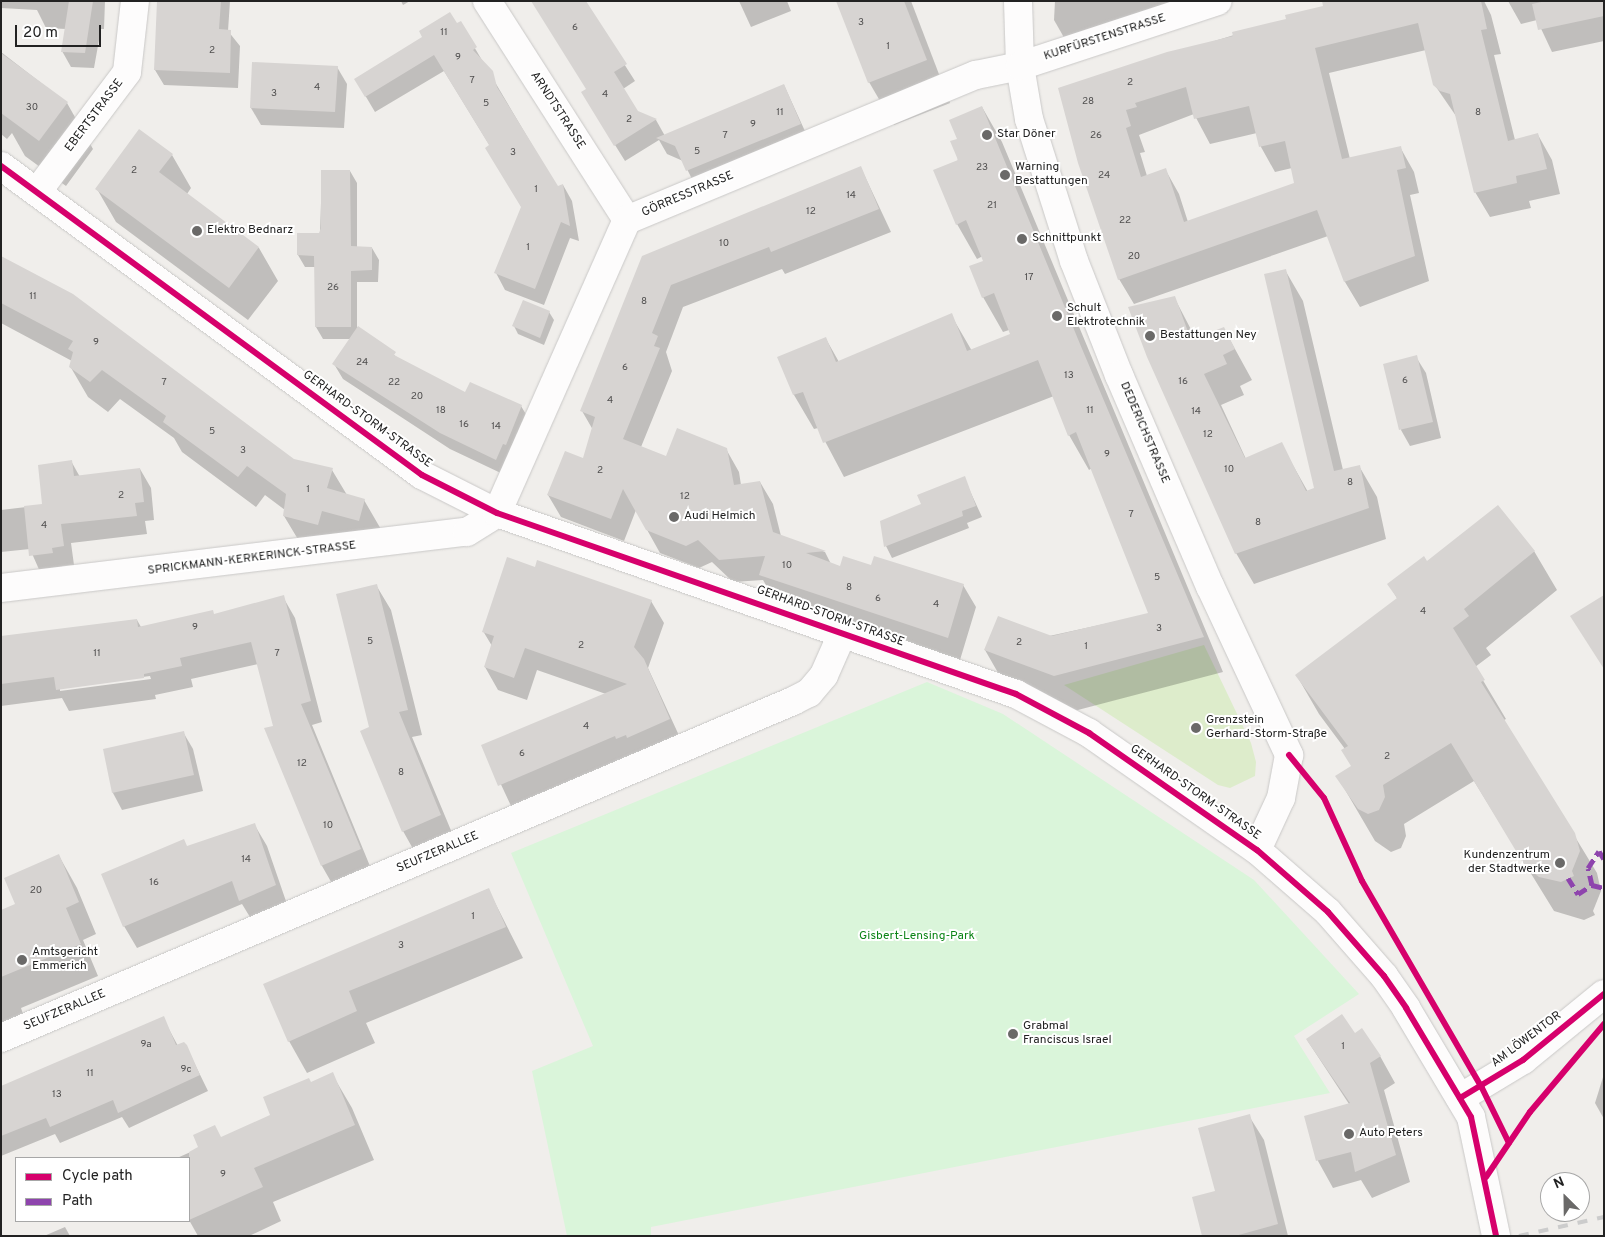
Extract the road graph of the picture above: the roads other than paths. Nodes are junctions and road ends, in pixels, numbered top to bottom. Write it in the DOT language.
graph roads {
  1 [pos="135,1"];
  2 [pos="487,1"];
  3 [pos="1018,1"];
  4 [pos="1218,1"];
  5 [pos="1020,66"];
  6 [pos="1,166"];
  7 [pos="37,192"];
  8 [pos="627,220"];
  9 [pos="497,513"];
  10 [pos="1,588"];
  11 [pos="842,632"];
  12 [pos="1257,850"];
  13 [pos="1604,994"];
  14 [pos="1,1038"];
  15 [pos="1460,1098"];
  16 [pos="1496,1236"];
  1 -- 7 [label="street, EBERTSTRASSE"];
  2 -- 8 [label="street, ARNDTSTRASSE"];
  3 -- 5 [label="street, DEDERICHSTRASSE"];
  4 -- 5 [label="street, KURFÜRSTENSTRASSE"];
  5 -- 8 [label="street, GÖRRESSTRASSE"];
  5 -- 12 [label="street, DEDERICHSTRASSE"];
  6 -- 7 [label="street, GERHARD-STORM-STRASSE"];
  7 -- 9 [label="street, GERHARD-STORM-STRASSE"];
  8 -- 9 [label="street, GÖRRESSTRASSE"];
  9 -- 10 [label="street, SPRICKMANN-KERKERINCK-STRASSE"];
  9 -- 11 [label="street, GERHARD-STORM-STRASSE"];
  11 -- 12 [label="street, GERHARD-STORM-STRASSE"];
  11 -- 14 [label="street, SEUFZERALLEE"];
  12 -- 15 [label="street, GERHARD-STORM-STRASSE"];
  13 -- 15 [label="street, AM LÖWENTOR"];
  15 -- 16 [label="street, GERHARD-STORM-STRASSE"];
}
